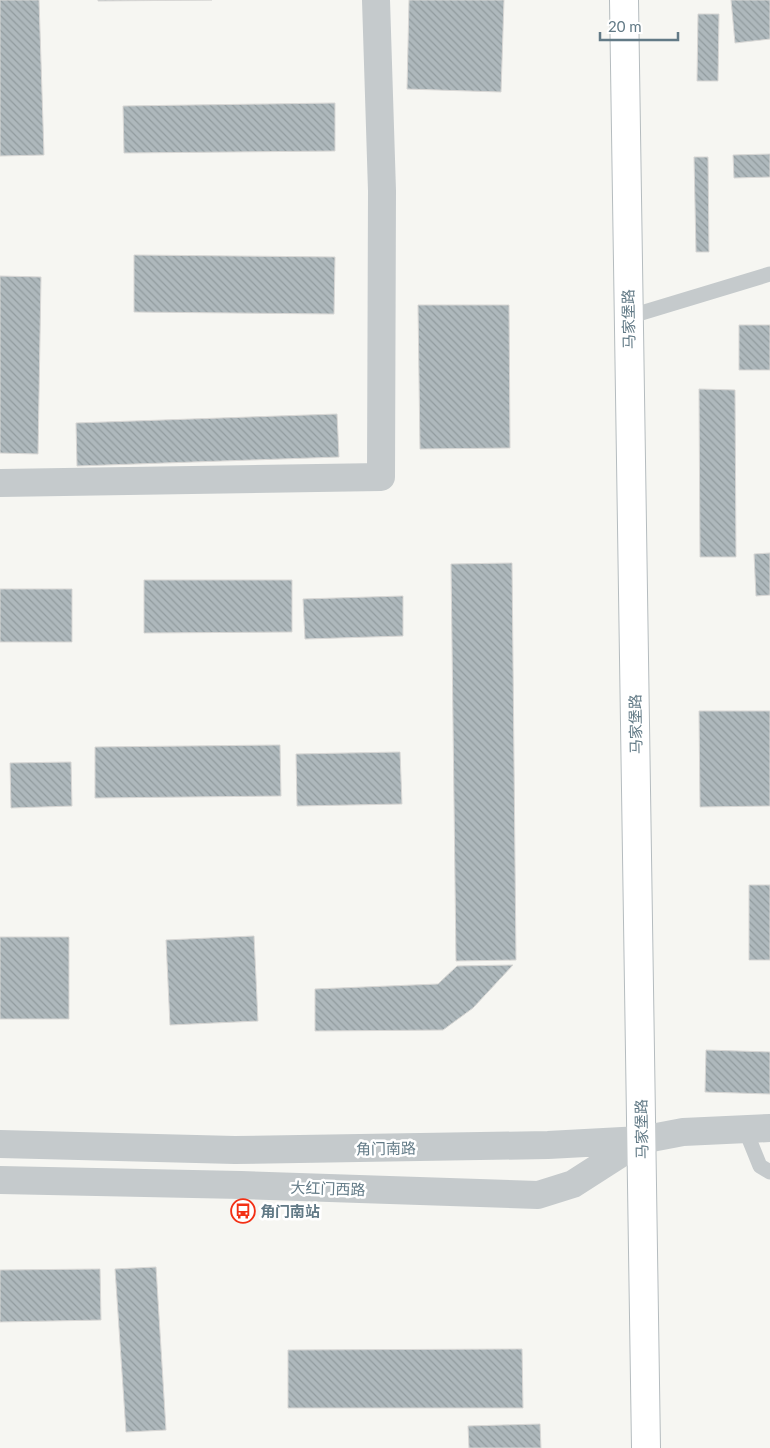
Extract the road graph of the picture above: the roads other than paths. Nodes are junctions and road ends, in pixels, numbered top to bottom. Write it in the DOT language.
graph roads {
  1 [pos="376,0"];
  2 [pos="624,0"];
  3 [pos="770,274"];
  4 [pos="628,317"];
  5 [pos="0,483"];
  6 [pos="757,1128"];
  7 [pos="641,1140"];
  8 [pos="0,1144"];
  9 [pos="770,1172"];
  10 [pos="0,1180"];
  11 [pos="646,1448"];
  1 -- 5 [label="street"];
  2 -- 4 [label="main road, 马家堡路"];
  3 -- 4 [label="lane"];
  4 -- 7 [label="main road, 马家堡路"];
  6 -- 7 [label="street, 角门南路"];
  6 -- 9 [label="lane"];
  7 -- 8 [label="street, 角门南路"];
  7 -- 10 [label="street, 大红门西路"];
  7 -- 11 [label="main road, 马家堡路"];
}
